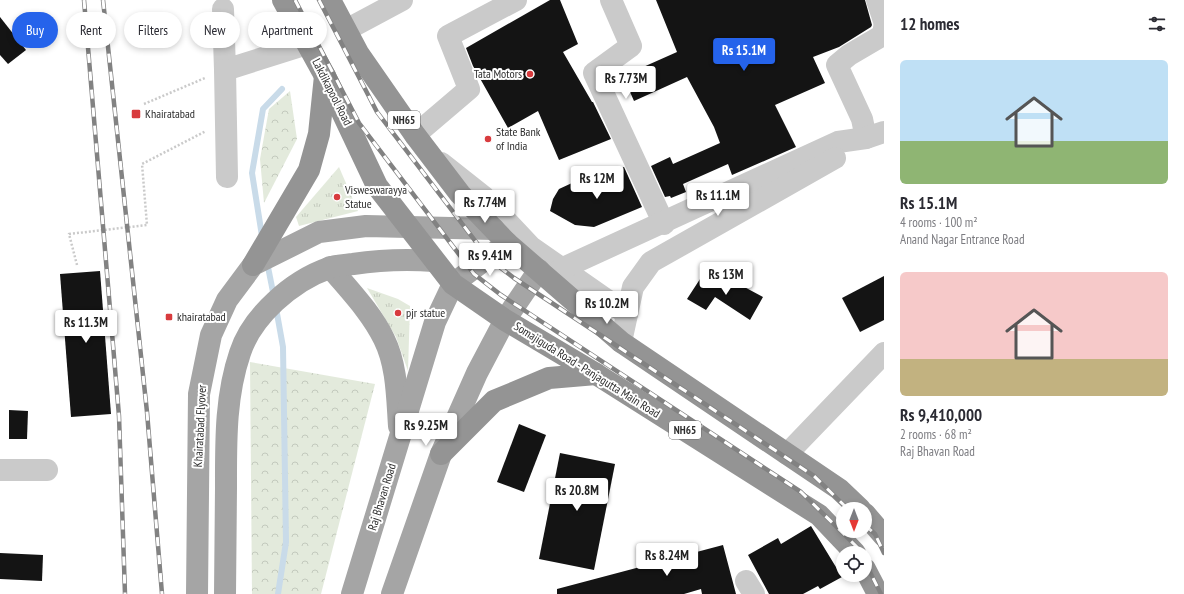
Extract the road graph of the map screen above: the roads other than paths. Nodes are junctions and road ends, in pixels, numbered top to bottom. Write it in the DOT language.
graph roads {
  1 [pos="283,0"];
  2 [pos="330,0"];
  3 [pos="402,0"];
  4 [pos="516,0"];
  5 [pos="611,0"];
  6 [pos="876,0"];
  7 [pos="376,6"];
  8 [pos="223,9"];
  9 [pos="290,12"];
  10 [pos="884,21"];
  11 [pos="884,28"];
  12 [pos="346,30"];
  13 [pos="295,48"];
  14 [pos="309,48"];
  15 [pos="226,70"];
  16 [pos="326,76"];
  17 [pos="415,135"];
  18 [pos="875,135"];
  19 [pos="429,153"];
  20 [pos="227,177"];
  21 [pos="664,224"];
  22 [pos="408,227"];
  23 [pos="501,236"];
  24 [pos="434,261"];
  25 [pos="253,265"];
  26 [pos="561,269"];
  27 [pos="539,270"];
  28 [pos="322,271"];
  29 [pos="453,284"];
  30 [pos="627,314"];
  31 [pos="505,320"];
  32 [pos="621,342"];
  33 [pos="884,353"];
  34 [pos="596,374"];
  35 [pos="399,439"];
  36 [pos="441,454"];
  37 [pos="787,454"];
  38 [pos="0,470"];
  39 [pos="47,470"];
  40 [pos="853,502"];
  41 [pos="872,522"];
  42 [pos="884,536"];
  43 [pos="848,546"];
  44 [pos="872,582"];
  45 [pos="196,594"];
  46 [pos="225,594"];
  47 [pos="352,594"];
  48 [pos="392,594"];
  49 [pos="878,594"];
  1 -- 9 [label="highway, Lakdikapool Road"];
  2 -- 12 [label="highway, NH65"];
  3 -- 7 [label="street"];
  4 -- 17 [label="street"];
  5 -- 21 [label="street"];
  6 -- 10 [label="street"];
  7 -- 12 [label="street"];
  8 -- 15 [label="street"];
  11 -- 18 [label="street"];
  12 -- 17 [label="highway, NH65"];
  13 -- 15 [label="street"];
  14 -- 16 [label="highway, Lakdikapool Road"];
  15 -- 20 [label="street"];
  16 -- 22 [label="highway, Lakdikapool Road"];
  16 -- 25 [label="highway"];
  17 -- 19 [label="highway, NH65"];
  18 -- 21 [label="street"];
  18 -- 30 [label="street"];
  19 -- 23 [label="highway, NH65"];
  19 -- 26 [label="street"];
  21 -- 26 [label="street"];
  22 -- 23 [label="main road, Khairatabad Flyover"];
  22 -- 24 [label="highway, Somajiguda Road - Panjagutta Main Road"];
  22 -- 25 [label="main road, Khairatabad Flyover"];
  23 -- 27 [label="highway, NH65"];
  23 -- 29 [label="main road, Raj Bhavan Road"];
  24 -- 28 [label="main road"];
  24 -- 29 [label="highway, Somajiguda Road - Panjagutta Main Road"];
  25 -- 45 [label="main road, Khairatabad Flyover"];
  26 -- 30 [label="street"];
  27 -- 31 [label="main road"];
  27 -- 32 [label="highway, NH65"];
  28 -- 35 [label="main road"];
  28 -- 46 [label="main road"];
  29 -- 31 [label="highway, Somajiguda Road - Panjagutta Main Road / NH65"];
  29 -- 35 [label="main road, Raj Bhavan Road"];
  30 -- 32 [label="street"];
  31 -- 34 [label="highway, Somajiguda Road - Panjagutta Main Road / NH65"];
  31 -- 36 [label="main road"];
  32 -- 37 [label="highway, NH65"];
  33 -- 37 [label="street"];
  34 -- 36 [label="highway"];
  34 -- 43 [label="highway, Somajiguda Road - Panjagutta Main Road / NH65"];
  35 -- 47 [label="main road, Raj Bhavan Road"];
  36 -- 48 [label="main road"];
  37 -- 40 [label="highway, NH65"];
  38 -- 39 [label="street"];
  41 -- 42 [label="highway"];
  44 -- 49 [label="highway"];
}
